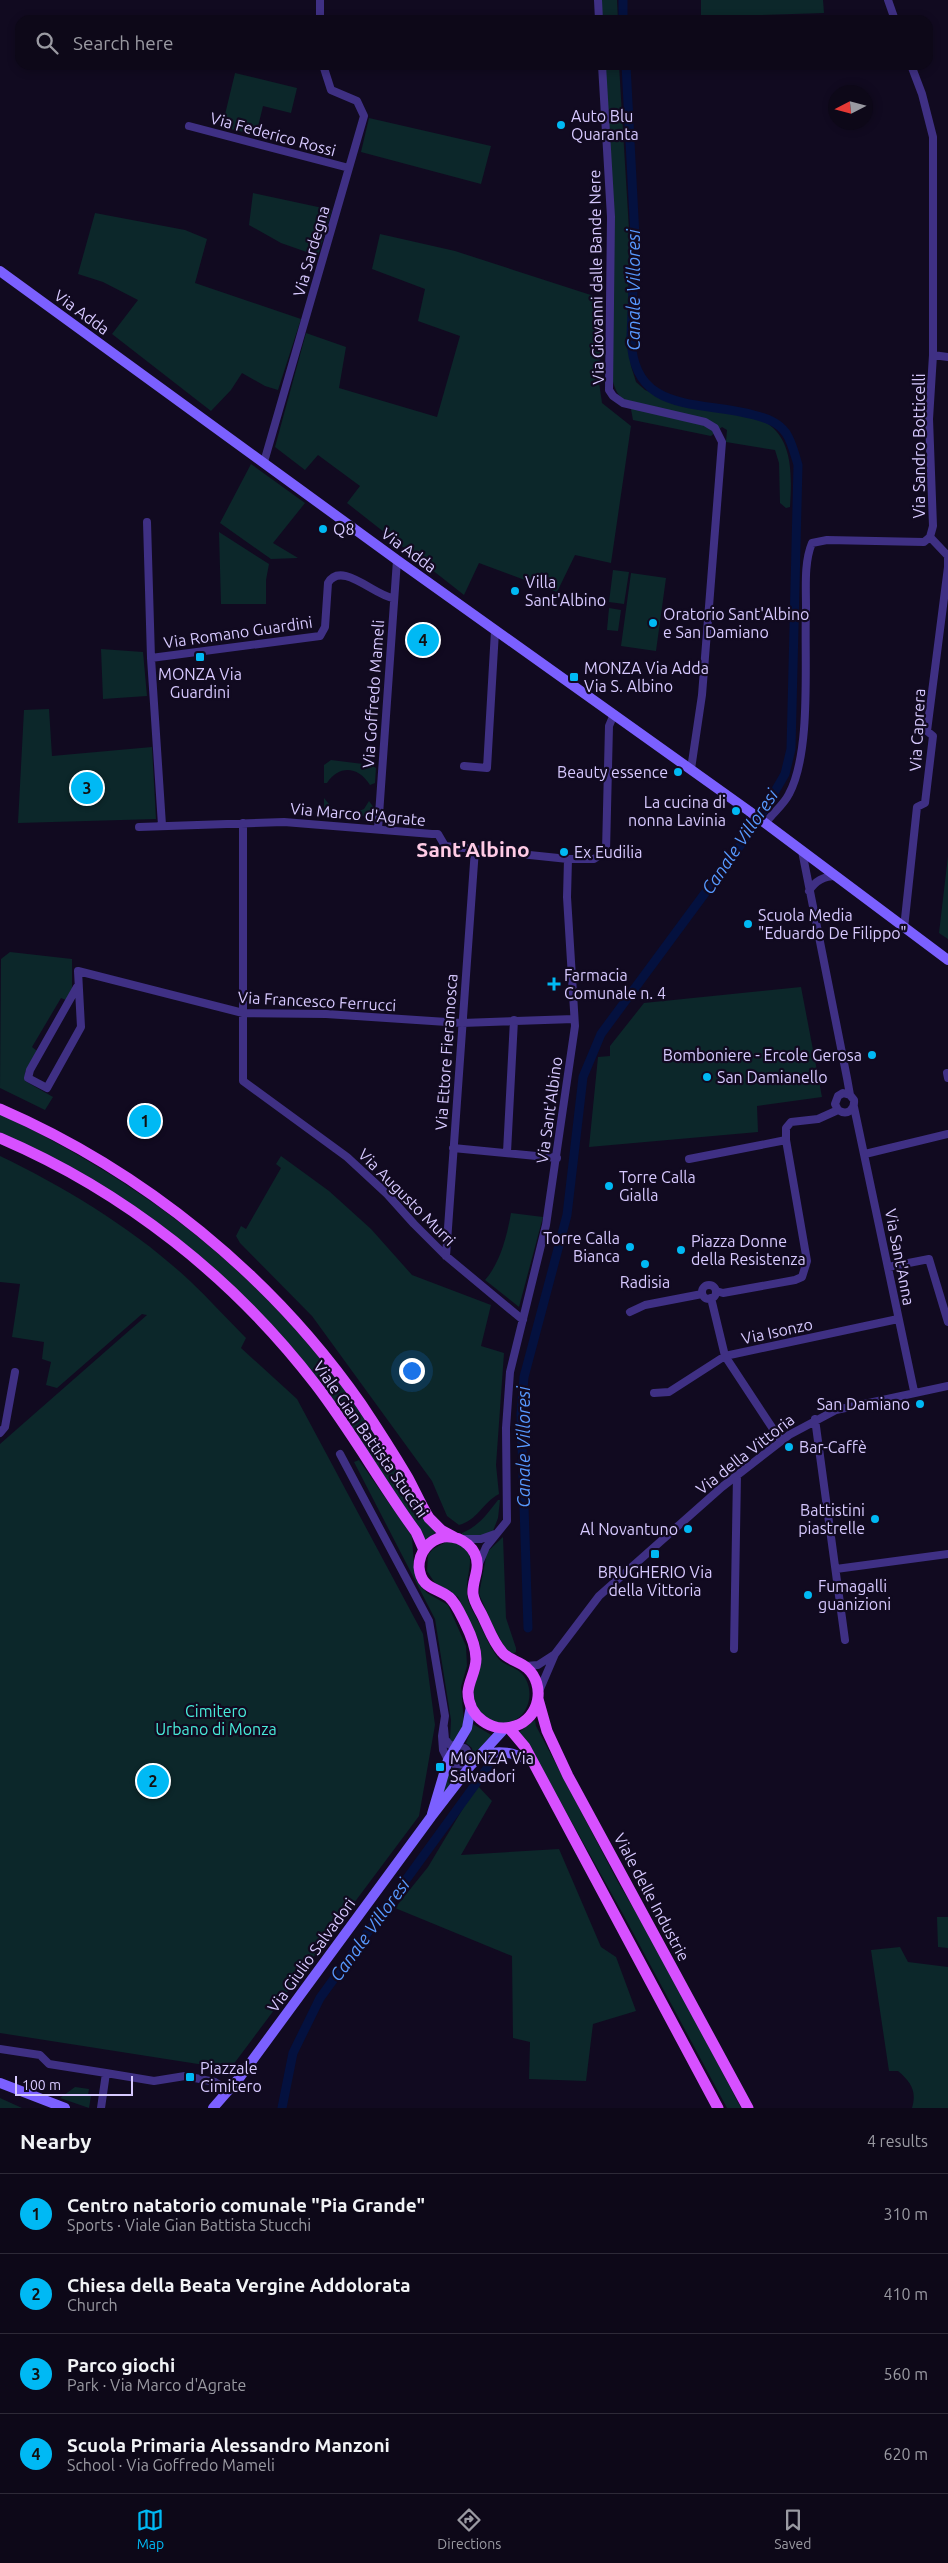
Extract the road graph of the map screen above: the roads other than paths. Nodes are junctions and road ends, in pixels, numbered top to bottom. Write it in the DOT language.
graph roads {
  1 [pos="320,0"];
  2 [pos="598,0"];
  3 [pos="888,0"];
  4 [pos="320,15"];
  5 [pos="600,15"];
  6 [pos="893,15"];
  7 [pos="324,70"];
  8 [pos="602,70"];
  9 [pos="913,70"];
  10 [pos="189,126"];
  11 [pos="349,168"];
  12 [pos="0,271"];
  13 [pos="933,355"];
  14 [pos="948,357"];
  15 [pos="264,462"];
  16 [pos="148,522"];
  17 [pos="930,537"];
  18 [pos="397,560"];
  19 [pos="394,598"];
  20 [pos="495,631"];
  21 [pos="151,658"];
  22 [pos="614,714"];
  23 [pos="464,766"];
  24 [pos="690,769"];
  25 [pos="763,822"];
  26 [pos="243,823"];
  27 [pos="162,825"];
  28 [pos="139,827"];
  29 [pos="378,829"];
  30 [pos="475,849"];
  31 [pos="802,851"];
  32 [pos="568,859"];
  33 [pos="836,876"];
  34 [pos="809,892"];
  35 [pos="904,928"];
  36 [pos="948,960"];
  37 [pos="77,987"];
  38 [pos="243,1013"];
  39 [pos="514,1020"];
  40 [pos="574,1020"];
  41 [pos="462,1023"];
  42 [pos="847,1078"];
  43 [pos="841,1094"];
  44 [pos="850,1095"];
  45 [pos="854,1107"];
  46 [pos="0,1108"];
  47 [pos="840,1109"];
  48 [pos="859,1128"];
  49 [pos="948,1134"];
  50 [pos="0,1138"];
  51 [pos="786,1140"];
  52 [pos="453,1148"];
  53 [pos="507,1152"];
  54 [pos="865,1154"];
  55 [pos="557,1158"];
  56 [pos="688,1159"];
  57 [pos="446,1256"];
  58 [pos="888,1267"];
  59 [pos="702,1294"];
  60 [pos="714,1295"];
  61 [pos="630,1312"];
  62 [pos="898,1319"];
  63 [pos="523,1320"];
  64 [pos="948,1322"];
  65 [pos="725,1356"];
  66 [pos="15,1372"];
  67 [pos="948,1386"];
  68 [pos="914,1391"];
  69 [pos="654,1393"];
  70 [pos="815,1419"];
  71 [pos="0,1433"];
  72 [pos="781,1441"];
  73 [pos="340,1454"];
  74 [pos="737,1475"];
  75 [pos="497,1533"];
  76 [pos="456,1538"];
  77 [pos="424,1550"];
  78 [pos="948,1554"];
  79 [pos="836,1569"];
  80 [pos="476,1570"];
  81 [pos="845,1640"];
  82 [pos="734,1649"];
  83 [pos="555,1654"];
  84 [pos="526,1666"];
  85 [pos="538,1696"];
  86 [pos="470,1706"];
  87 [pos="444,1728"];
  88 [pos="507,1728"];
  89 [pos="457,1746"];
  90 [pos="480,1755"];
  91 [pos="448,1760"];
  92 [pos="532,1761"];
  93 [pos="471,1765"];
  94 [pos="431,1817"];
  95 [pos="0,2049"];
  96 [pos="106,2073"];
  97 [pos="0,2084"];
  98 [pos="229,2091"];
  99 [pos="47,2108"];
  100 [pos="65,2108"];
  101 [pos="101,2108"];
  102 [pos="213,2108"];
  103 [pos="718,2108"];
  104 [pos="748,2108"];
  1 -- 4 [label="street"];
  2 -- 5 [label="street"];
  3 -- 6 [label="street"];
  7 -- 11 [label="street, Via Sardegna"];
  8 -- 24 [label="street, Via Giovanni dalle Bande Nere"];
  9 -- 13 [label="street, Via Sandro Botticelli"];
  10 -- 11 [label="street, Via Federico Rossi"];
  11 -- 15 [label="street, Via Sardegna"];
  12 -- 15 [label="main road, Via Adda"];
  13 -- 14 [label="street"];
  13 -- 17 [label="street, Via Sandro Botticelli"];
  15 -- 18 [label="main road, Via Adda"];
  16 -- 21 [label="street, Via Romano Guardini"];
  17 -- 25 [label="street, Via Sandro Botticelli"];
  17 -- 35 [label="street, Via Caprera"];
  18 -- 19 [label="street, Via Goffredo Mameli"];
  18 -- 20 [label="main road, Via Adda"];
  19 -- 21 [label="street, Via Romano Guardini"];
  19 -- 29 [label="street, Via Goffredo Mameli"];
  20 -- 22 [label="main road, Via Adda"];
  20 -- 23 [label="street"];
  21 -- 27 [label="street, Via Romano Guardini"];
  22 -- 24 [label="main road, Via Adda"];
  22 -- 32 [label="street"];
  24 -- 25 [label="main road, Via Adda"];
  25 -- 31 [label="main road, Via Adda"];
  26 -- 27 [label="street, Via Marco d'Agrate"];
  26 -- 29 [label="street, Via Marco d'Agrate"];
  26 -- 38 [label="street"];
  27 -- 28 [label="street, Via Marco d'Agrate"];
  29 -- 30 [label="street, Via Marco d'Agrate"];
  30 -- 32 [label="street, Via Marco d'Agrate"];
  30 -- 41 [label="street, Via Ettore Fieramosca"];
  31 -- 33 [label="main road, Via Adda"];
  31 -- 34 [label="street, Via Sant'Anna"];
  32 -- 40 [label="street, Via Sant'Albino"];
  33 -- 34 [label="street"];
  33 -- 35 [label="main road, Via Adda"];
  34 -- 42 [label="street, Via Sant'Anna"];
  35 -- 36 [label="main road, Via Adda"];
  37 -- 37 [label="street, Via Francesco Ferrucci"];
  37 -- 38 [label="street, Via Francesco Ferrucci"];
  38 -- 41 [label="street, Via Francesco Ferrucci"];
  38 -- 57 [label="street, Via Augusto Murri"];
  39 -- 40 [label="street, Via Francesco Ferrucci"];
  39 -- 41 [label="street, Via Francesco Ferrucci"];
  39 -- 53 [label="street"];
  40 -- 55 [label="street, Via Sant'Albino"];
  41 -- 52 [label="street, Via Ettore Fieramosca"];
  42 -- 43 [label="street"];
  42 -- 44 [label="street, Via Sant'Anna"];
  43 -- 44 [label="street"];
  43 -- 47 [label="street"];
  44 -- 45 [label="street, Via Sant'Anna"];
  45 -- 47 [label="street"];
  45 -- 48 [label="street, Via Sant'Anna"];
  46 -- 76 [label="main road, Viale Gian Battista Stucchi"];
  47 -- 48 [label="street"];
  47 -- 51 [label="street"];
  48 -- 54 [label="street, Via Sant'Anna"];
  49 -- 54 [label="street"];
  50 -- 77 [label="main road, Viale Gian Battista Stucchi"];
  51 -- 56 [label="street"];
  51 -- 60 [label="street"];
  52 -- 53 [label="street"];
  52 -- 57 [label="street, Via Ettore Fieramosca"];
  53 -- 55 [label="street"];
  54 -- 58 [label="street, Via Sant'Anna"];
  55 -- 63 [label="street, Via Sant'Albino"];
  57 -- 63 [label="street, Via Augusto Murri"];
  58 -- 62 [label="street, Via Sant'Anna"];
  58 -- 64 [label="street"];
  59 -- 60 [label="street"];
  59 -- 60 [label="street"];
  59 -- 61 [label="street"];
  60 -- 65 [label="street"];
  62 -- 65 [label="street, Via Isonzo"];
  62 -- 68 [label="street, Via Sant'Anna"];
  63 -- 75 [label="street, Via Sant'Albino"];
  65 -- 69 [label="street, Via Isonzo"];
  65 -- 72 [label="street"];
  66 -- 71 [label="street"];
  67 -- 68 [label="street, Via della Vittoria"];
  68 -- 70 [label="street, Via della Vittoria"];
  70 -- 72 [label="street, Via della Vittoria"];
  70 -- 79 [label="street"];
  72 -- 74 [label="street, Via della Vittoria"];
  73 -- 87 [label="street"];
  74 -- 82 [label="street"];
  74 -- 83 [label="street, Via della Vittoria"];
  75 -- 76 [label="street"];
  75 -- 80 [label="street, Via Sant'Albino"];
  76 -- 77 [label="main road"];
  76 -- 80 [label="main road, Viale Gian Battista Stucchi"];
  77 -- 86 [label="main road"];
  78 -- 79 [label="street"];
  79 -- 81 [label="street"];
  80 -- 84 [label="main road, Viale Gian Battista Stucchi"];
  83 -- 84 [label="street"];
  83 -- 85 [label="street"];
  84 -- 85 [label="main road"];
  85 -- 88 [label="main road"];
  85 -- 104 [label="main road, Viale delle Industrie"];
  86 -- 88 [label="main road"];
  86 -- 89 [label="main road, Via Giulio Salvadori"];
  87 -- 89 [label="street"];
  87 -- 91 [label="street"];
  88 -- 90 [label="main road, Via Giulio Salvadori"];
  88 -- 92 [label="main road"];
  89 -- 91 [label="main road, Via Giulio Salvadori"];
  89 -- 93 [label="street"];
  90 -- 92 [label="main road"];
  90 -- 93 [label="main road, Via Giulio Salvadori"];
  91 -- 93 [label="street"];
  91 -- 94 [label="main road, Via Giulio Salvadori"];
  92 -- 103 [label="main road"];
  93 -- 94 [label="main road, Via Giulio Salvadori"];
  94 -- 98 [label="main road, Via Giulio Salvadori"];
  95 -- 96 [label="street"];
  96 -- 98 [label="street"];
  96 -- 101 [label="street"];
  97 -- 99 [label="main road"];
  97 -- 100 [label="main road"];
  98 -- 102 [label="main road, Via Giulio Salvadori"];
}
